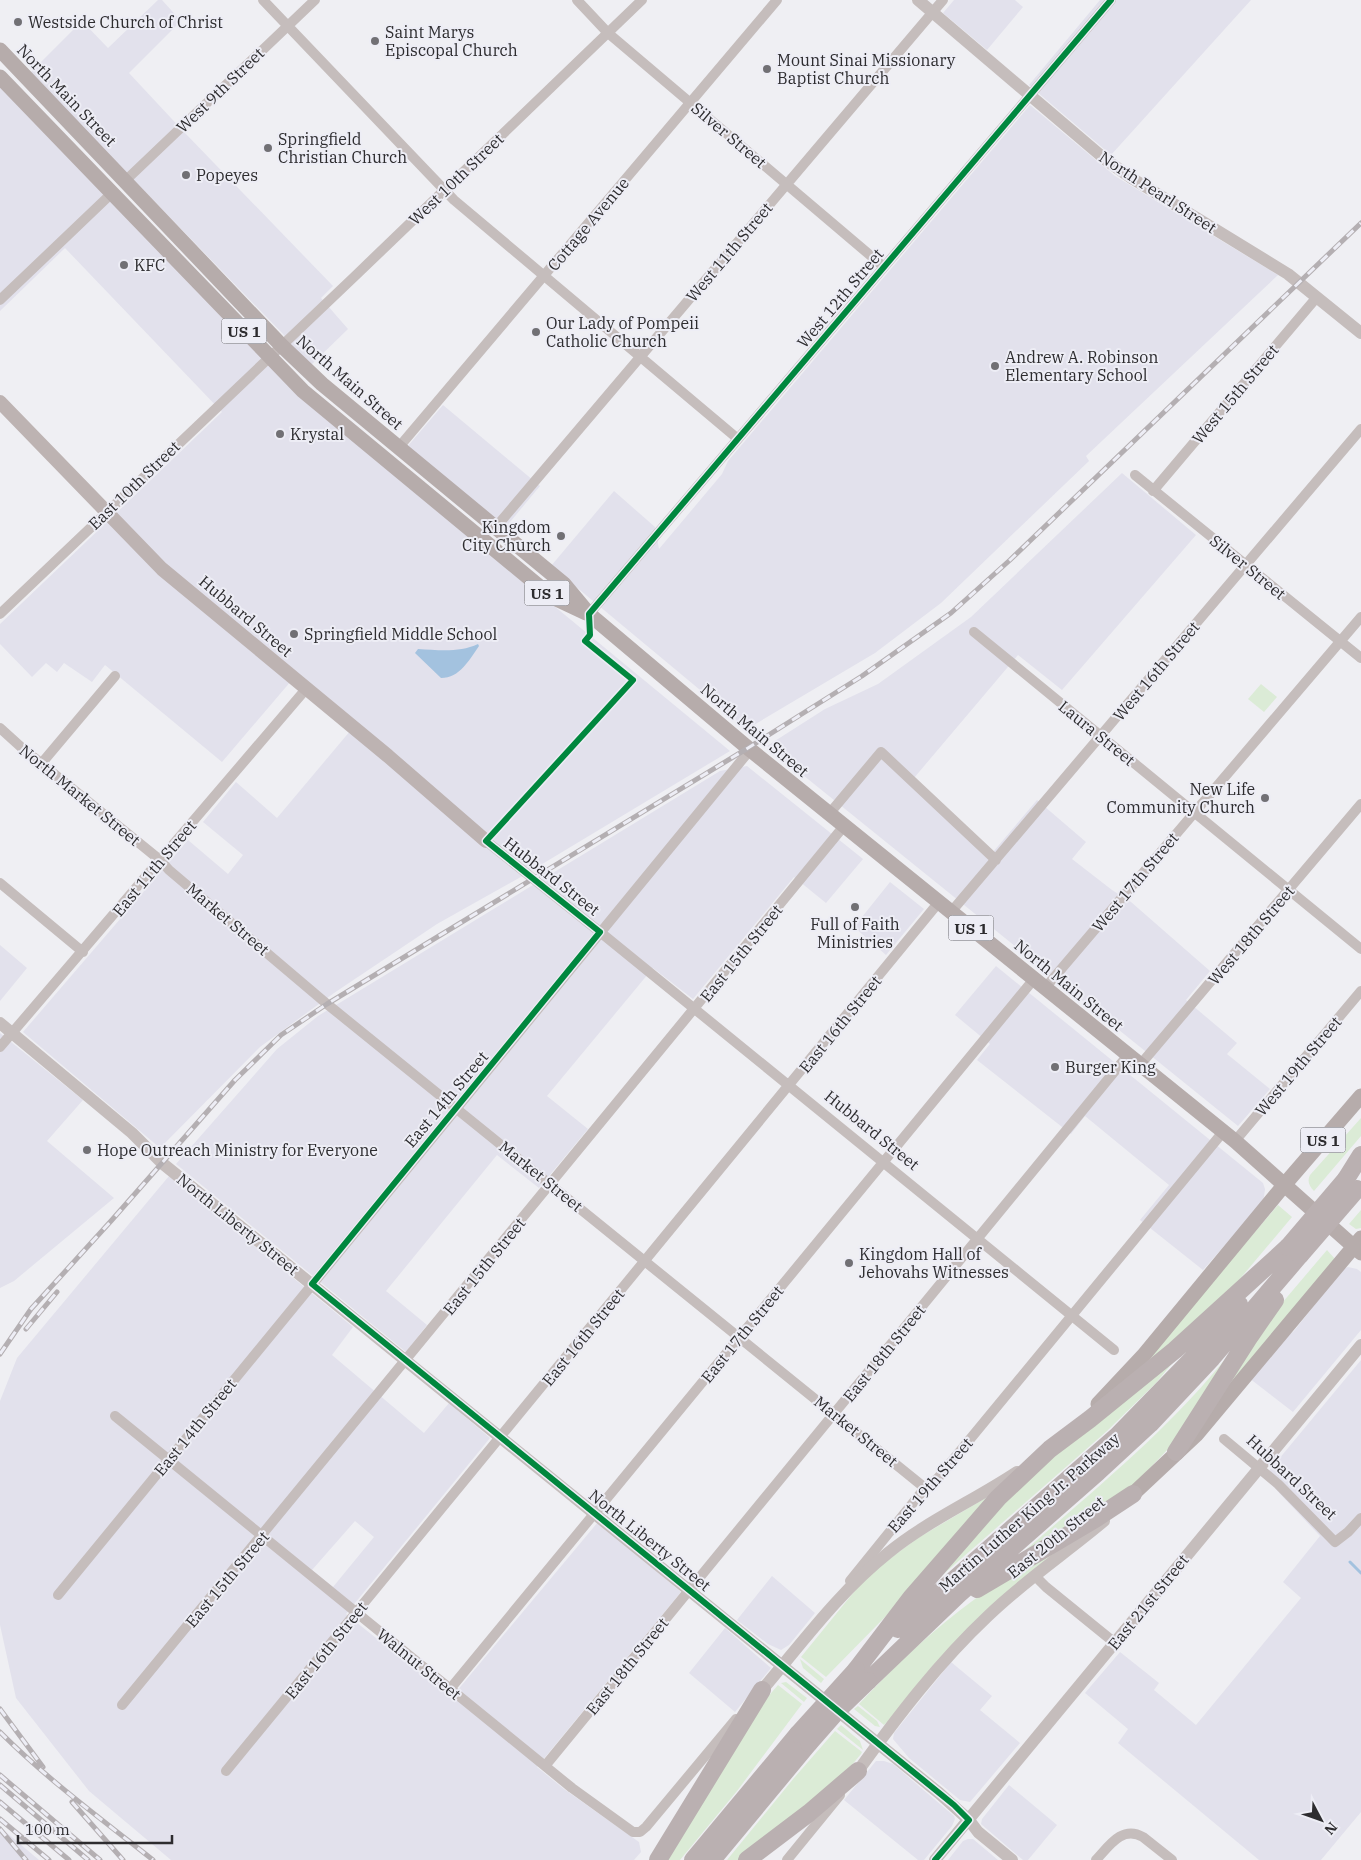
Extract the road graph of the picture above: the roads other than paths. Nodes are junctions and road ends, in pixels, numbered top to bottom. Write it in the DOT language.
graph roads {
  1 [pos="263,0"];
  2 [pos="315,0"];
  3 [pos="576,0"];
  4 [pos="642,0"];
  5 [pos="777,0"];
  6 [pos="918,0"];
  7 [pos="943,0"];
  8 [pos="1111,0"];
  9 [pos="932,12"];
  10 [pos="288,26"];
  11 [pos="608,33"];
  12 [pos="0,50"];
  13 [pos="0,76"];
  14 [pos="1030,95"];
  15 [pos="690,103"];
  16 [pos="125,181"];
  17 [pos="787,185"];
  18 [pos="445,190"];
  19 [pos="112,193"];
  20 [pos="884,267"];
  21 [pos="544,276"];
  22 [pos="1317,297"];
  23 [pos="0,300"];
  24 [pos="1361,333"];
  25 [pos="281,345"];
  26 [pos="268,357"];
  27 [pos="641,357"];
  28 [pos="0,402"];
  29 [pos="1361,429"];
  30 [pos="738,439"];
  31 [pos="399,447"];
  32 [pos="1135,476"];
  33 [pos="1153,490"];
  34 [pos="106,512"];
  35 [pos="496,527"];
  36 [pos="1246,565"];
  37 [pos="0,614"];
  38 [pos="589,614"];
  39 [pos="1361,617"];
  40 [pos="974,632"];
  41 [pos="1341,641"];
  42 [pos="1361,658"];
  43 [pos="115,676"];
  44 [pos="306,689"];
  45 [pos="0,728"];
  46 [pos="1101,736"];
  47 [pos="750,750"];
  48 [pos="41,764"];
  49 [pos="1361,804"];
  50 [pos="1193,812"];
  51 [pos="829,814"];
  52 [pos="844,826"];
  53 [pos="486,841"];
  54 [pos="160,860"];
  55 [pos="996,860"];
  56 [pos="0,883"];
  57 [pos="1289,890"];
  58 [pos="945,907"];
  59 [pos="600,932"];
  60 [pos="1361,949"];
  61 [pos="83,952"];
  62 [pos="1040,983"];
  63 [pos="1361,991"];
  64 [pos="695,1010"];
  65 [pos="0,1023"];
  66 [pos="12,1033"];
  67 [pos="0,1047"];
  68 [pos="1128,1055"];
  69 [pos="1140,1065"];
  70 [pos="789,1085"];
  71 [pos="1361,1096"];
  72 [pos="456,1108"];
  73 [pos="1229,1136"];
  74 [pos="1361,1155"];
  75 [pos="1361,1161"];
  76 [pos="883,1162"];
  77 [pos="550,1184"];
  78 [pos="1285,1184"];
  79 [pos="1354,1184"];
  80 [pos="978,1239"];
  81 [pos="1359,1246"];
  82 [pos="1295,1254"];
  83 [pos="646,1261"];
  84 [pos="312,1284"];
  85 [pos="1072,1315"];
  86 [pos="739,1338"];
  87 [pos="1361,1344"];
  88 [pos="1114,1350"];
  89 [pos="406,1360"];
  90 [pos="834,1414"];
  91 [pos="115,1416"];
  92 [pos="501,1437"];
  93 [pos="1224,1439"];
  94 [pos="1050,1449"];
  95 [pos="1176,1452"];
  96 [pos="168,1460"];
  97 [pos="1260,1467"];
  98 [pos="925,1488"];
  99 [pos="1133,1494"];
  100 [pos="596,1514"];
  101 [pos="1361,1518"];
  102 [pos="262,1536"];
  103 [pos="1035,1576"];
  104 [pos="690,1590"];
  105 [pos="959,1594"];
  106 [pos="58,1595"];
  107 [pos="356,1613"];
  108 [pos="823,1616"];
  109 [pos="1115,1643"];
  110 [pos="782,1666"];
  111 [pos="862,1675"];
  112 [pos="450,1689"];
  113 [pos="762,1690"];
  114 [pos="122,1705"];
  115 [pos="804,1738"];
  116 [pos="878,1743"];
  117 [pos="545,1766"];
  118 [pos="226,1771"];
  119 [pos="858,1771"];
  120 [pos="969,1820"];
  121 [pos="633,1832"];
  122 [pos="658,1860"];
  123 [pos="693,1860"];
  124 [pos="712,1860"];
  125 [pos="747,1860"];
  126 [pos="787,1860"];
  127 [pos="935,1860"];
  128 [pos="1012,1860"];
  129 [pos="1096,1860"];
  130 [pos="1172,1860"];
  1 -- 10 [label="street"];
  2 -- 10 [label="street, West 9th Street"];
  3 -- 11 [label="street, Silver Street"];
  4 -- 11 [label="street, West 10th Street"];
  5 -- 15 [label="street, Cottage Avenue"];
  6 -- 9 [label="street, North Pearl Street"];
  7 -- 9 [label="street, West 11th Street"];
  8 -- 14 [label="street, West 12th Street"];
  9 -- 14 [label="street, North Pearl Street"];
  9 -- 17 [label="street, West 11th Street"];
  10 -- 16 [label="street, West 9th Street"];
  10 -- 18 [label="street"];
  11 -- 15 [label="street, Silver Street"];
  11 -- 18 [label="street, West 10th Street"];
  12 -- 16 [label="main road, North Main Street / US 1"];
  13 -- 19 [label="main road, North Main Street / US 1"];
  14 -- 20 [label="street, West 12th Street"];
  14 -- 22 [label="street, North Pearl Street"];
  15 -- 17 [label="street, Silver Street"];
  15 -- 21 [label="street, Cottage Avenue"];
  16 -- 25 [label="main road, North Main Street / US 1"];
  17 -- 20 [label="street, Silver Street"];
  17 -- 27 [label="street, West 11th Street"];
  18 -- 21 [label="street"];
  18 -- 25 [label="street, West 10th Street"];
  19 -- 23 [label="street"];
  19 -- 26 [label="main road, North Main Street / US 1"];
  20 -- 30 [label="street, West 12th Street"];
  21 -- 27 [label="street"];
  21 -- 31 [label="street, Cottage Avenue"];
  22 -- 24 [label="street, North Pearl Street"];
  22 -- 33 [label="street, West 15th Street"];
  25 -- 26 [label="street, West 10th Street"];
  25 -- 31 [label="main road, North Main Street / US 1"];
  26 -- 34 [label="street, East 10th Street"];
  26 -- 38 [label="main road, North Main Street / US 1"];
  27 -- 30 [label="street"];
  27 -- 35 [label="street, West 11th Street"];
  28 -- 34 [label="main road, Hubbard Street"];
  29 -- 36 [label="street, West 16th Street"];
  30 -- 38 [label="street, West 12th Street"];
  31 -- 35 [label="main road, North Main Street / US 1"];
  32 -- 33 [label="street, Silver Street"];
  33 -- 36 [label="street, Silver Street"];
  34 -- 37 [label="street, East 10th Street"];
  34 -- 44 [label="main road, Hubbard Street"];
  35 -- 38 [label="main road, North Main Street / US 1"];
  36 -- 41 [label="street, Silver Street"];
  36 -- 46 [label="street, West 16th Street"];
  38 -- 47 [label="main road, North Main Street / US 1"];
  39 -- 41 [label="street, West 17th Street"];
  40 -- 46 [label="street, Laura Street"];
  41 -- 42 [label="street, Silver Street"];
  41 -- 50 [label="street, West 17th Street"];
  43 -- 48 [label="street"];
  44 -- 53 [label="main road, Hubbard Street"];
  44 -- 54 [label="street, East 11th Street"];
  45 -- 48 [label="street, North Market Street"];
  46 -- 50 [label="street, Laura Street"];
  46 -- 55 [label="street, West 16th Street"];
  47 -- 51 [label="main road, North Main Street / US 1"];
  47 -- 59 [label="street, East 14th Street"];
  48 -- 54 [label="street, North Market Street"];
  49 -- 57 [label="street, West 18th Street"];
  50 -- 57 [label="street, Laura Street"];
  50 -- 62 [label="street, West 17th Street"];
  51 -- 52 [label="main road, North Main Street / US 1"];
  51 -- 55 [label="street"];
  52 -- 58 [label="main road, North Main Street / US 1"];
  52 -- 64 [label="street, East 15th Street"];
  53 -- 59 [label="street, Hubbard Street"];
  54 -- 61 [label="street, East 11th Street"];
  54 -- 72 [label="street, Market Street"];
  55 -- 58 [label="street, West 16th Street"];
  56 -- 61 [label="street"];
  57 -- 60 [label="street, Laura Street"];
  57 -- 69 [label="street, West 18th Street"];
  58 -- 62 [label="main road, North Main Street / US 1"];
  58 -- 70 [label="street, East 16th Street"];
  59 -- 64 [label="street, Hubbard Street"];
  59 -- 72 [label="street, East 14th Street"];
  61 -- 66 [label="street, East 11th Street"];
  62 -- 68 [label="main road, North Main Street / US 1"];
  62 -- 76 [label="street, East 17th Street"];
  63 -- 73 [label="street, West 19th Street"];
  64 -- 70 [label="street, Hubbard Street"];
  64 -- 77 [label="street, East 15th Street"];
  65 -- 66 [label="street, North Liberty Street"];
  66 -- 67 [label="street, East 11th Street"];
  66 -- 84 [label="street, North Liberty Street"];
  68 -- 69 [label="main road, North Main Street / US 1"];
  68 -- 80 [label="street, East 18th Street"];
  69 -- 73 [label="main road, North Main Street / US 1"];
  70 -- 76 [label="street, Hubbard Street"];
  70 -- 83 [label="street, East 16th Street"];
  71 -- 78 [label="main road, US 1"];
  72 -- 77 [label="street, Market Street"];
  72 -- 84 [label="street, East 14th Street"];
  73 -- 78 [label="main road, North Main Street / US 1"];
  73 -- 85 [label="street, East 19th Street"];
  74 -- 79 [label="highway"];
  75 -- 79 [label="highway, Martin Luther King Jr. Parkway"];
  76 -- 80 [label="street, Hubbard Street"];
  76 -- 86 [label="street, East 17th Street"];
  77 -- 83 [label="street, Market Street"];
  77 -- 89 [label="street, East 15th Street"];
  78 -- 81 [label="main road, North Main Street / US 1"];
  78 -- 94 [label="main road"];
  79 -- 82 [label="highway, Martin Luther King Jr. Parkway, bridge"];
  80 -- 85 [label="street, Hubbard Street"];
  80 -- 90 [label="street, East 18th Street"];
  81 -- 95 [label="main road, East 20th Street"];
  82 -- 94 [label="highway"];
  82 -- 95 [label="highway"];
  82 -- 105 [label="highway, Martin Luther King Jr. Parkway"];
  82 -- 111 [label="highway, Martin Luther King Jr. Parkway"];
  83 -- 86 [label="street, Market Street"];
  83 -- 92 [label="street, East 16th Street"];
  84 -- 89 [label="street, North Liberty Street"];
  84 -- 96 [label="street, East 14th Street"];
  85 -- 88 [label="street, Hubbard Street"];
  85 -- 98 [label="street, East 19th Street"];
  86 -- 90 [label="street, Market Street"];
  86 -- 100 [label="street, East 17th Street"];
  87 -- 97 [label="street, East 21st Street"];
  89 -- 92 [label="street, North Liberty Street"];
  89 -- 102 [label="street, East 15th Street"];
  90 -- 98 [label="street, Market Street"];
  90 -- 104 [label="street, East 18th Street"];
  91 -- 96 [label="street, Walnut Street"];
  92 -- 100 [label="street, North Liberty Street"];
  92 -- 107 [label="street, East 16th Street"];
  93 -- 97 [label="street, Hubbard Street"];
  94 -- 108 [label="street"];
  94 -- 111 [label="highway"];
  95 -- 99 [label="main road, East 20th Street"];
  96 -- 102 [label="street, Walnut Street"];
  96 -- 106 [label="street, East 14th Street"];
  97 -- 101 [label="street, Hubbard Street"];
  97 -- 109 [label="street, East 21st Street"];
  98 -- 108 [label="street, East 19th Street"];
  99 -- 103 [label="street, East 20th Street"];
  99 -- 105 [label="highway"];
  100 -- 104 [label="street, North Liberty Street"];
  100 -- 112 [label="street, East 17th Street"];
  102 -- 107 [label="street, Walnut Street"];
  102 -- 114 [label="street, East 15th Street"];
  103 -- 109 [label="street"];
  103 -- 116 [label="street, East 20th Street"];
  104 -- 110 [label="street, North Liberty Street"];
  104 -- 117 [label="street, East 18th Street"];
  105 -- 111 [label="highway, Martin Luther King Jr. Parkway"];
  107 -- 112 [label="street, Walnut Street"];
  107 -- 118 [label="street, East 16th Street"];
  108 -- 110 [label="street, East 19th Street"];
  109 -- 120 [label="street, East 21st Street"];
  110 -- 113 [label="street, East 19th Street"];
  110 -- 116 [label="street, North Liberty Street"];
  111 -- 115 [label="highway, Martin Luther King Jr. Parkway, bridge"];
  112 -- 117 [label="street, Walnut Street"];
  113 -- 121 [label="street, East 19th Street"];
  113 -- 122 [label="highway"];
  115 -- 123 [label="highway, Martin Luther King Jr. Parkway"];
  115 -- 124 [label="highway, Martin Luther King Jr. Parkway"];
  116 -- 119 [label="street, East 20th Street"];
  116 -- 120 [label="street, North Liberty Street"];
  117 -- 121 [label="street, Walnut Street"];
  119 -- 125 [label="highway"];
  119 -- 126 [label="street, East 20th Street"];
  120 -- 127 [label="street, East 21st Street"];
  120 -- 128 [label="street, North Liberty Street"];
  129 -- 130 [label="street"];
}
